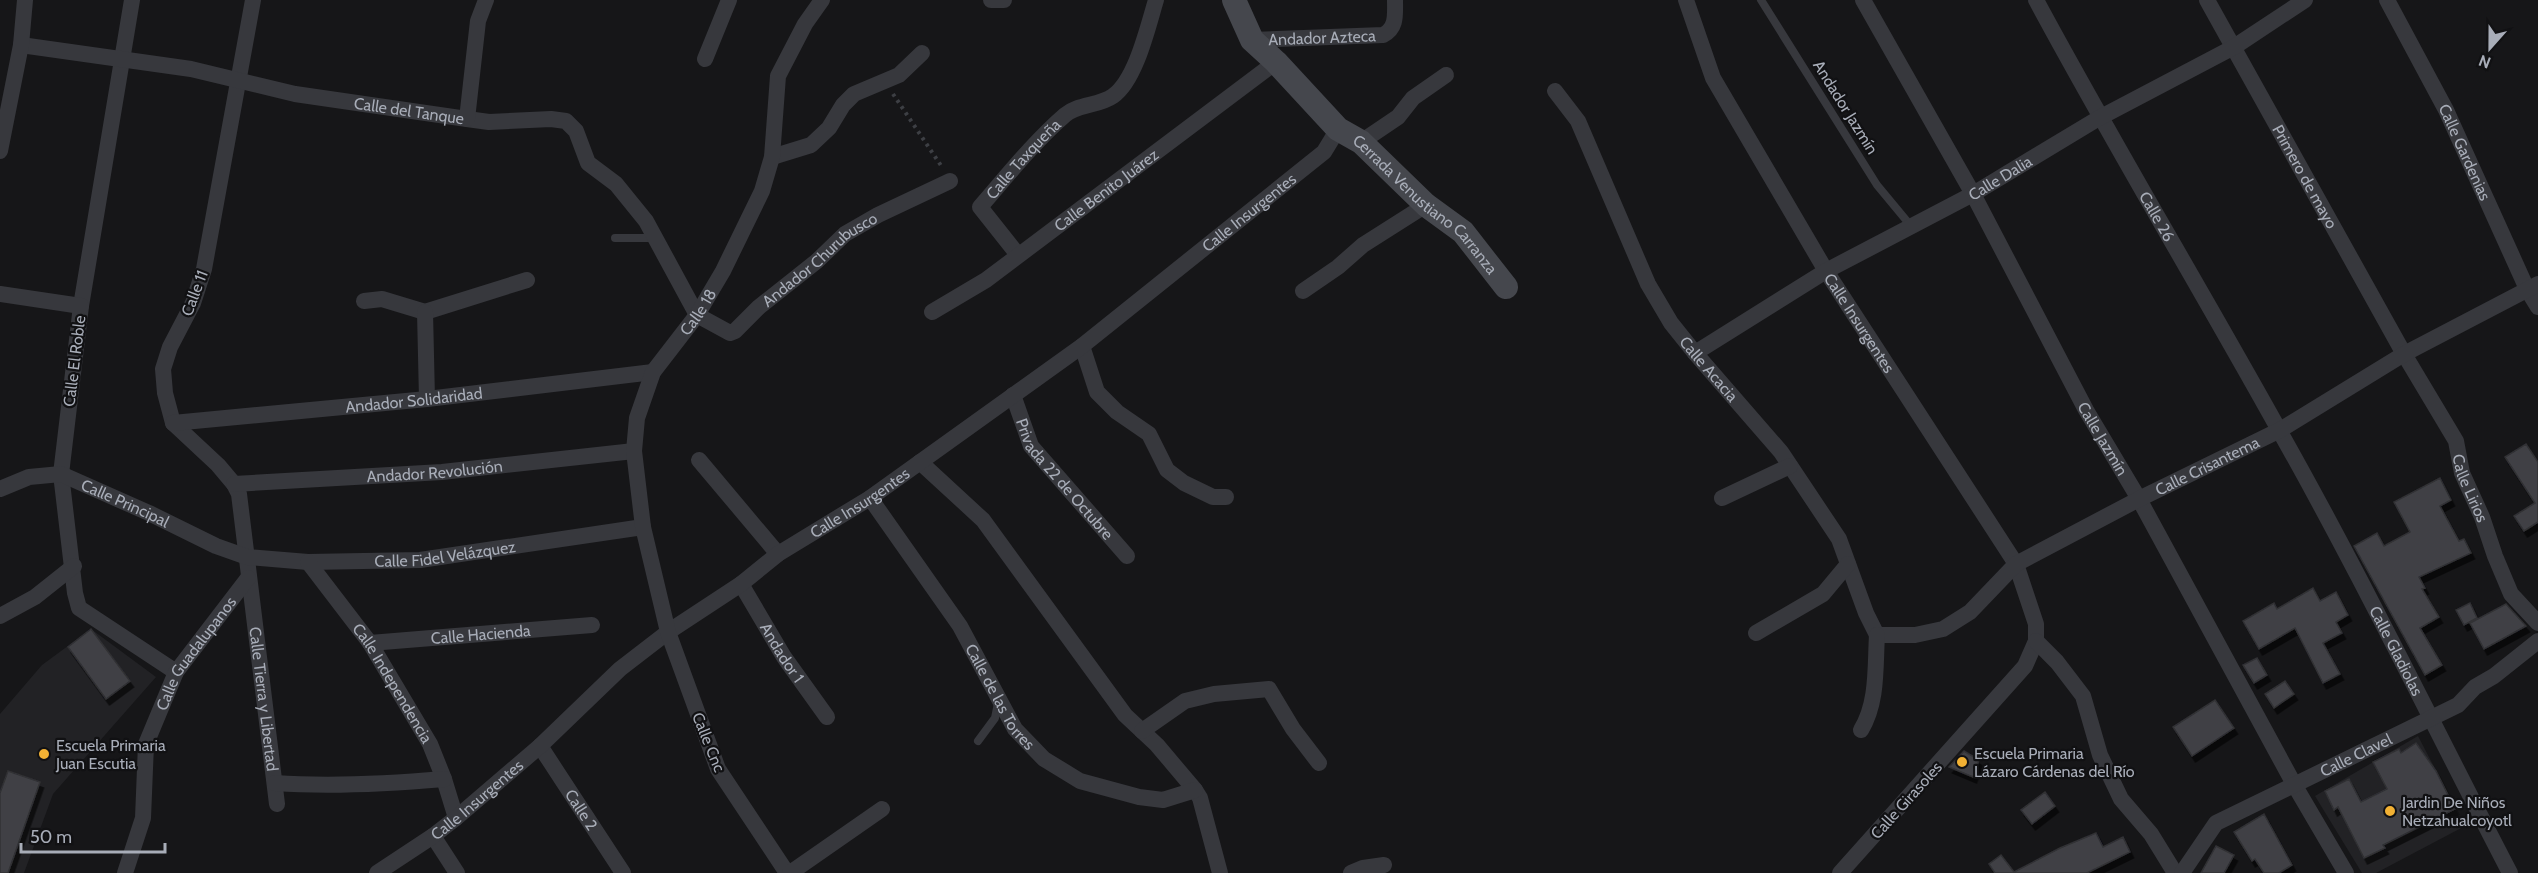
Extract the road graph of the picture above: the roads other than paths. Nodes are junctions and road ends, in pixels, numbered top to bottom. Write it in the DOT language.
graph roads {
  1 [pos="25,0"];
  2 [pos="132,0"];
  3 [pos="253,0"];
  4 [pos="486,0"];
  5 [pos="729,0"];
  6 [pos="822,0"];
  7 [pos="991,0"];
  8 [pos="1004,0"];
  9 [pos="1156,0"];
  10 [pos="1234,0"];
  11 [pos="1395,0"];
  12 [pos="1686,0"];
  13 [pos="1761,0"];
  14 [pos="1863,0"];
  15 [pos="2036,0"];
  16 [pos="2207,0"];
  17 [pos="2305,0"];
  18 [pos="2387,0"];
  19 [pos="1252,39"];
  20 [pos="21,45"];
  21 [pos="2234,47"];
  22 [pos="922,53"];
  23 [pos="705,59"];
  24 [pos="121,60"];
  25 [pos="1276,62"];
  26 [pos="1446,75"];
  27 [pos="239,81"];
  28 [pos="1555,91"];
  29 [pos="2099,118"];
  30 [pos="468,119"];
  31 [pos="1338,129"];
  32 [pos="1361,142"];
  33 [pos="0,151"];
  34 [pos="772,157"];
  35 [pos="950,182"];
  36 [pos="1973,194"];
  37 [pos="1426,205"];
  38 [pos="1911,226"];
  39 [pos="615,238"];
  40 [pos="656,238"];
  41 [pos="1018,255"];
  42 [pos="1827,271"];
  43 [pos="527,280"];
  44 [pos="2533,286"];
  45 [pos="1506,287"];
  46 [pos="1303,291"];
  47 [pos="0,294"];
  48 [pos="364,301"];
  49 [pos="81,306"];
  50 [pos="2538,307"];
  51 [pos="425,312"];
  52 [pos="932,312"];
  53 [pos="697,315"];
  54 [pos="1082,346"];
  55 [pos="1695,353"];
  56 [pos="2404,354"];
  57 [pos="652,372"];
  58 [pos="1013,395"];
  59 [pos="427,399"];
  60 [pos="173,423"];
  61 [pos="2280,430"];
  62 [pos="634,451"];
  63 [pos="699,460"];
  64 [pos="920,462"];
  65 [pos="1790,466"];
  66 [pos="61,474"];
  67 [pos="234,484"];
  68 [pos="0,489"];
  69 [pos="1226,496"];
  70 [pos="870,498"];
  71 [pos="1722,498"];
  72 [pos="2139,499"];
  73 [pos="643,527"];
  74 [pos="778,554"];
  75 [pos="1127,556"];
  76 [pos="247,557"];
  77 [pos="309,562"];
  78 [pos="1848,564"];
  79 [pos="2016,564"];
  80 [pos="74,566"];
  81 [pos="248,578"];
  82 [pos="741,584"];
  83 [pos="0,616"];
  84 [pos="2538,623"];
  85 [pos="592,625"];
  86 [pos="668,632"];
  87 [pos="1756,633"];
  88 [pos="1878,635"];
  89 [pos="2036,641"];
  90 [pos="2538,641"];
  91 [pos="370,643"];
  92 [pos="176,672"];
  93 [pos="999,698"];
  94 [pos="827,717"];
  95 [pos="2431,721"];
  96 [pos="1861,730"];
  97 [pos="1142,731"];
  98 [pos="978,741"];
  99 [pos="540,746"];
  100 [pos="1319,763"];
  101 [pos="444,779"];
  102 [pos="275,783"];
  103 [pos="2295,786"];
  104 [pos="1195,790"];
  105 [pos="277,804"];
  106 [pos="882,809"];
  107 [pos="456,818"];
  108 [pos="433,836"];
  109 [pos="1384,865"];
  110 [pos="125,873"];
  111 [pos="378,873"];
  112 [pos="457,873"];
  113 [pos="623,873"];
  114 [pos="789,873"];
  115 [pos="1220,873"];
  116 [pos="1351,873"];
  117 [pos="1840,873"];
  118 [pos="2175,873"];
  119 [pos="2182,873"];
  120 [pos="2346,873"];
  121 [pos="2510,873"];
  1 -- 20 [label="street"];
  2 -- 24 [label="street, Calle El Roble"];
  3 -- 27 [label="street, Calle 11"];
  4 -- 30 [label="street"];
  5 -- 23 [label="street"];
  6 -- 34 [label="street, Calle 18"];
  7 -- 8 [label="street"];
  9 -- 41 [label="street, Calle Taxqueña"];
  10 -- 19 [label="street"];
  11 -- 19 [label="street, Andador Azteca"];
  12 -- 42 [label="street, Calle Insurgentes"];
  13 -- 38 [label="lane, Andador Jazmín"];
  14 -- 36 [label="street, Calle Jazmín"];
  15 -- 29 [label="street, Calle 26"];
  16 -- 21 [label="street, Primero de mayo"];
  17 -- 21 [label="street, Calle Dalia"];
  18 -- 44 [label="street, Calle Gardenias"];
  19 -- 25 [label="street, Cerrada Venustiano Carranza"];
  20 -- 24 [label="street, Calle del Tanque"];
  20 -- 33 [label="street"];
  21 -- 29 [label="street, Calle Dalia"];
  21 -- 56 [label="street, Primero de mayo"];
  22 -- 34 [label="street"];
  24 -- 27 [label="street, Calle del Tanque"];
  24 -- 49 [label="street, Calle El Roble"];
  25 -- 31 [label="street, Cerrada Venustiano Carranza"];
  25 -- 41 [label="street, Calle Benito Juárez"];
  26 -- 32 [label="street"];
  27 -- 30 [label="street, Calle del Tanque"];
  27 -- 60 [label="street, Calle 11"];
  28 -- 55 [label="street, Calle Acacia"];
  29 -- 36 [label="street, Calle Dalia"];
  29 -- 61 [label="street, Calle 26"];
  30 -- 40 [label="street, Calle del Tanque"];
  31 -- 32 [label="street, Cerrada Venustiano Carranza"];
  31 -- 54 [label="street, Calle Insurgentes"];
  32 -- 37 [label="street, Cerrada Venustiano Carranza"];
  34 -- 53 [label="street, Calle 18"];
  35 -- 53 [label="street, Andador Churubusco"];
  36 -- 38 [label="street, Calle Dalia"];
  36 -- 72 [label="street, Calle Jazmín"];
  37 -- 45 [label="street, Cerrada Venustiano Carranza"];
  37 -- 46 [label="street"];
  38 -- 42 [label="street, Calle Dalia"];
  39 -- 40 [label="lane"];
  40 -- 53 [label="street, Calle del Tanque"];
  41 -- 52 [label="street, Calle Benito Juárez"];
  42 -- 55 [label="street, Calle Dalia"];
  42 -- 79 [label="street, Calle Insurgentes"];
  43 -- 51 [label="street"];
  44 -- 50 [label="street, Calle Gardenias"];
  44 -- 56 [label="street, Calle Crisantema"];
  47 -- 49 [label="street"];
  48 -- 51 [label="street"];
  49 -- 66 [label="street, Calle El Roble"];
  51 -- 59 [label="street"];
  53 -- 57 [label="street, Calle 18"];
  54 -- 58 [label="street, Calle Insurgentes"];
  54 -- 69 [label="street"];
  55 -- 65 [label="street, Calle Acacia"];
  56 -- 61 [label="street, Calle Crisantema"];
  56 -- 84 [label="street, Calle Lirios"];
  57 -- 59 [label="street, Andador Solidaridad"];
  57 -- 62 [label="street, Calle 18"];
  58 -- 64 [label="street, Calle Insurgentes"];
  58 -- 75 [label="street, Privada 22 de Octubre"];
  59 -- 60 [label="street, Andador Solidaridad"];
  60 -- 67 [label="street"];
  61 -- 72 [label="street, Calle Crisantema"];
  61 -- 95 [label="street, Calle Gladiolas"];
  62 -- 67 [label="street, Andador Revolución"];
  62 -- 73 [label="street, Calle 18"];
  63 -- 74 [label="street"];
  64 -- 70 [label="street, Calle Insurgentes"];
  64 -- 97 [label="street"];
  65 -- 71 [label="street"];
  65 -- 78 [label="street, Calle Acacia"];
  66 -- 68 [label="street, Calle Principal"];
  66 -- 76 [label="street, Calle Principal"];
  66 -- 80 [label="street, Calle El Roble"];
  67 -- 76 [label="street"];
  70 -- 74 [label="street, Calle Insurgentes"];
  70 -- 93 [label="street, Calle de las Torres"];
  72 -- 79 [label="street, Calle Crisantema"];
  72 -- 103 [label="street, Calle Jazmín"];
  73 -- 77 [label="street, Calle Fidel Velázquez"];
  73 -- 86 [label="street, Calle 18"];
  74 -- 82 [label="street, Calle Insurgentes"];
  76 -- 77 [label="street, Calle Fidel Velázquez"];
  76 -- 81 [label="street, Calle Tierra y Libertad"];
  77 -- 91 [label="street, Calle Independencia"];
  78 -- 87 [label="street"];
  78 -- 88 [label="street, Calle Acacia"];
  79 -- 88 [label="street, Calle Crisantema"];
  79 -- 89 [label="street, Calle Insurgentes"];
  80 -- 83 [label="street"];
  80 -- 92 [label="street, Calle El Roble"];
  81 -- 92 [label="street, Calle Guadalupanos"];
  81 -- 102 [label="street, Calle Tierra y Libertad"];
  82 -- 86 [label="street, Calle Insurgentes"];
  82 -- 94 [label="street, Andador 1"];
  85 -- 91 [label="street, Calle Hacienda"];
  86 -- 99 [label="street, Calle Insurgentes"];
  86 -- 114 [label="street, Calle Cnc"];
  88 -- 96 [label="street"];
  89 -- 117 [label="street, Calle Girasoles"];
  89 -- 118 [label="street"];
  90 -- 95 [label="street, Calle Clavel"];
  91 -- 101 [label="street, Calle Independencia"];
  92 -- 110 [label="street, Calle Guadalupanos"];
  93 -- 98 [label="lane"];
  93 -- 104 [label="street, Calle de las Torres"];
  95 -- 103 [label="street, Calle Clavel"];
  95 -- 121 [label="street, Calle Gladiolas"];
  97 -- 100 [label="street"];
  97 -- 104 [label="street"];
  99 -- 107 [label="street, Calle Insurgentes"];
  99 -- 113 [label="street, Calle 2"];
  101 -- 102 [label="street"];
  101 -- 107 [label="street, Calle Independencia"];
  102 -- 105 [label="street, Calle Tierra y Libertad"];
  103 -- 119 [label="street, Calle Clavel"];
  103 -- 120 [label="street, Calle Jazmín"];
  104 -- 115 [label="street"];
  106 -- 114 [label="street"];
  107 -- 108 [label="street, Calle Insurgentes"];
  108 -- 111 [label="street, Calle Insurgentes"];
  108 -- 112 [label="street"];
  109 -- 116 [label="street"];
}
